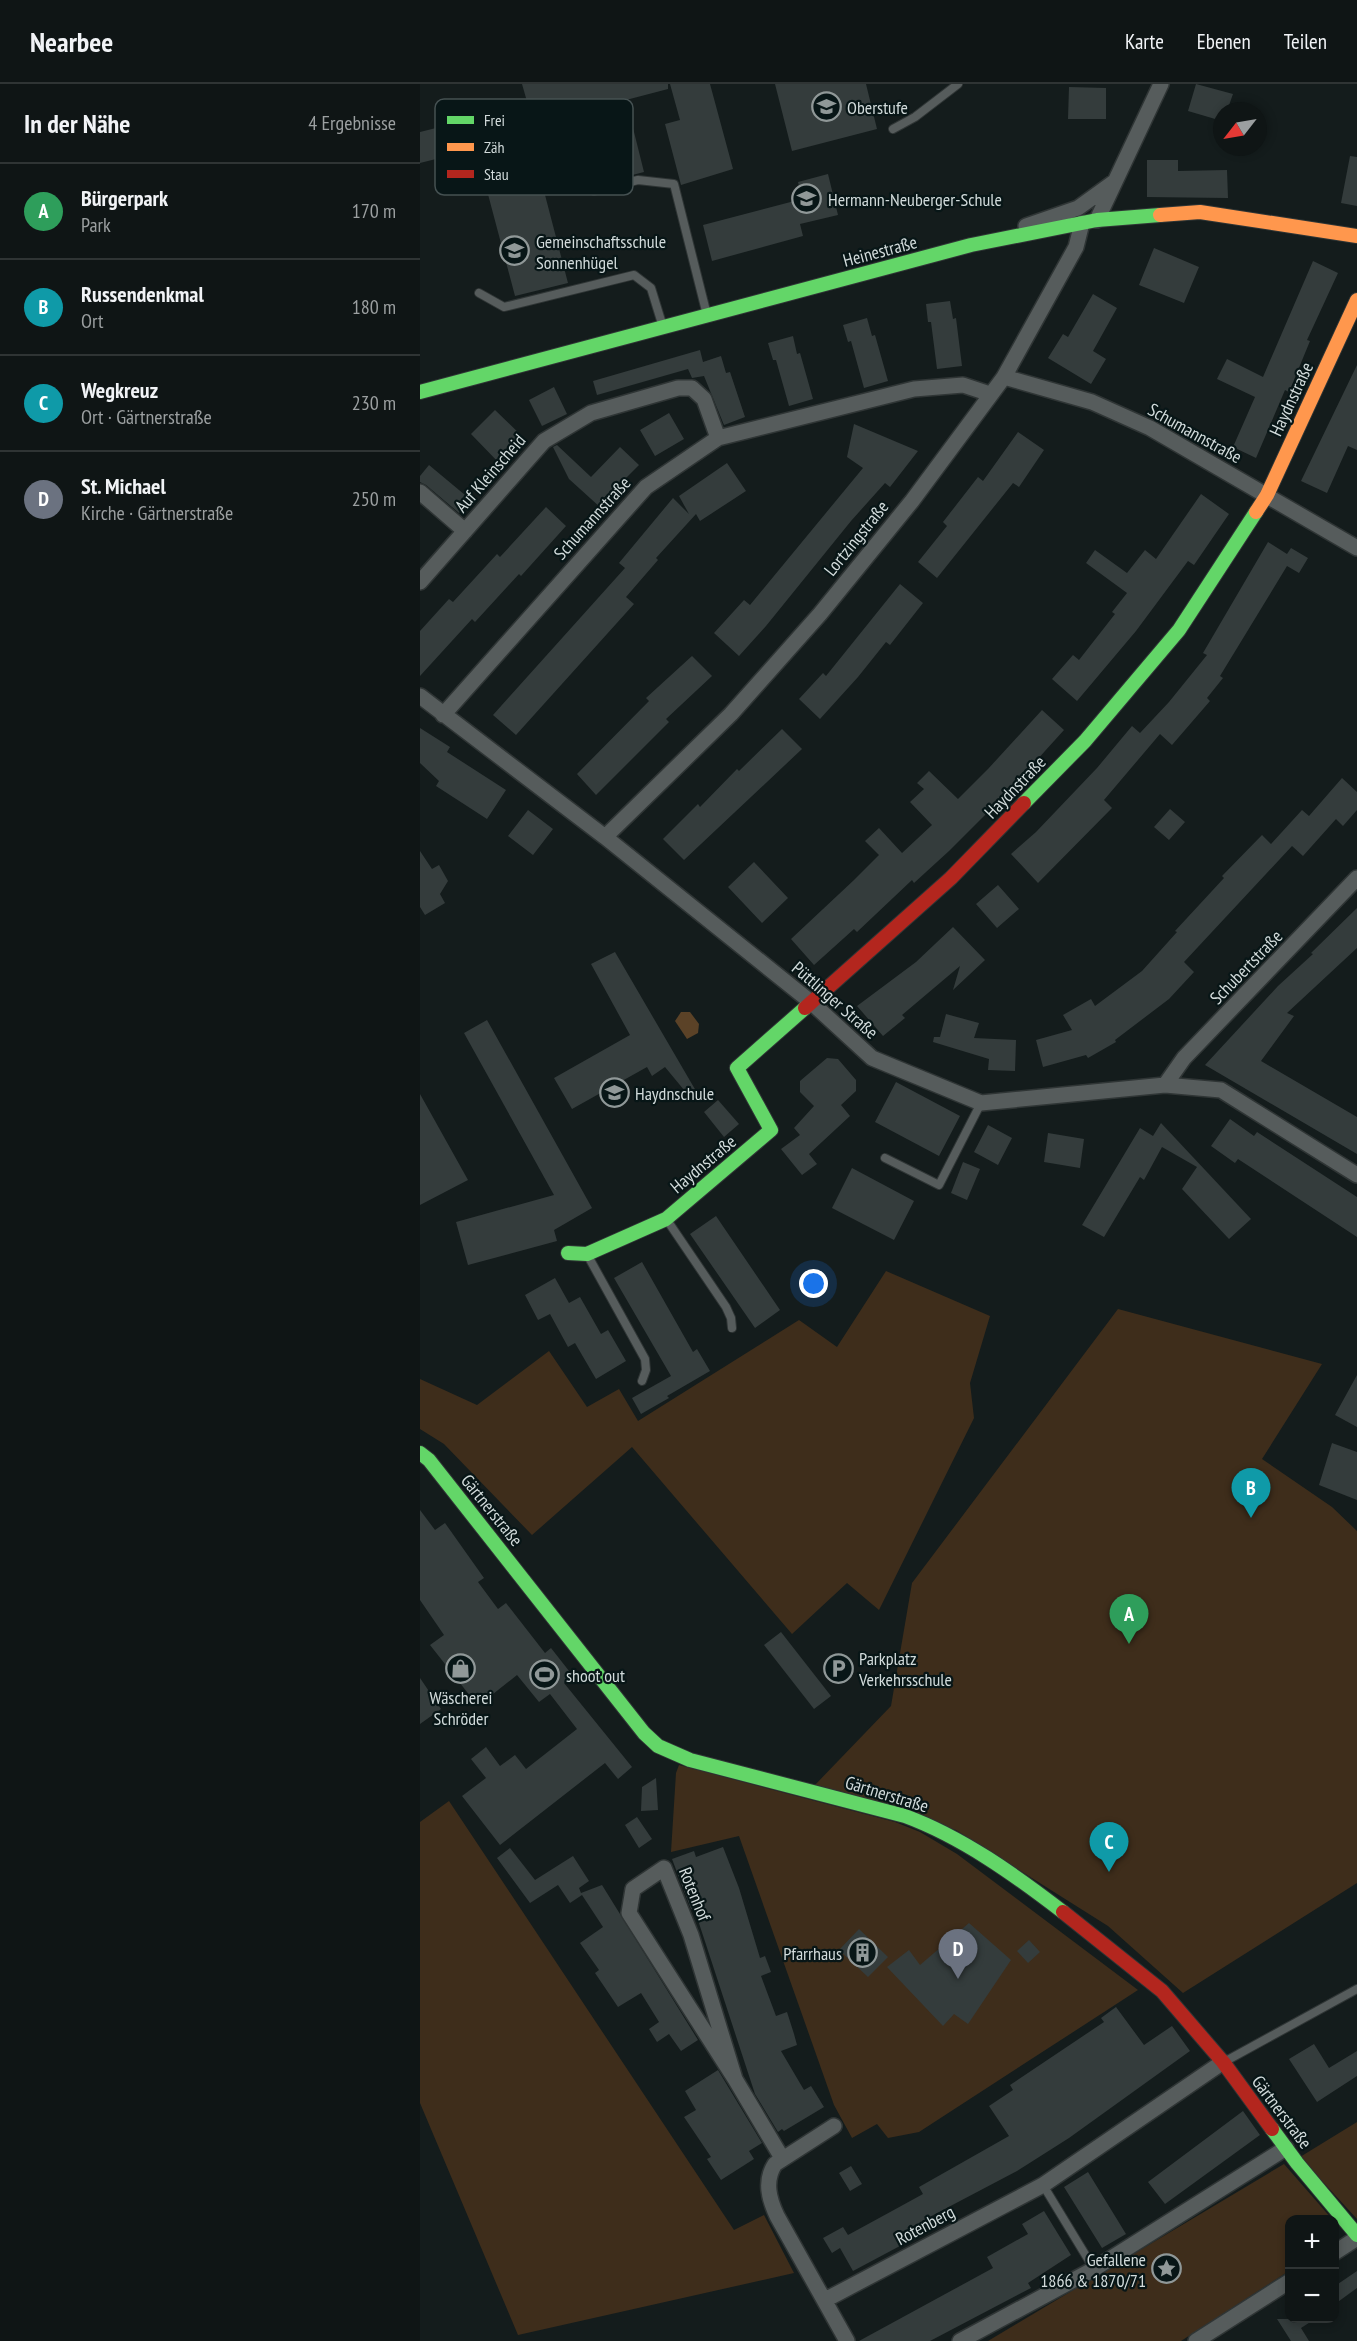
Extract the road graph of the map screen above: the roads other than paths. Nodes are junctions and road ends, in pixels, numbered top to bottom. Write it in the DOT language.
graph roads {
  1 [pos="958,84"];
  2 [pos="1161,84"];
  3 [pos="893,129"];
  4 [pos="633,181"];
  5 [pos="1114,182"];
  6 [pos="1090,221"];
  7 [pos="1357,236"];
  8 [pos="971,246"];
  9 [pos="479,293"];
  10 [pos="1357,300"];
  11 [pos="707,316"];
  12 [pos="663,328"];
  13 [pos="1004,377"];
  14 [pos="420,392"];
  15 [pos="990,394"];
  16 [pos="718,438"];
  17 [pos="420,492"];
  18 [pos="1267,495"];
  19 [pos="465,531"];
  20 [pos="1357,548"];
  21 [pos="420,582"];
  22 [pos="420,696"];
  23 [pos="443,715"];
  24 [pos="605,837"];
  25 [pos="1357,878"];
  26 [pos="812,1003"];
  27 [pos="1165,1085"];
  28 [pos="981,1103"];
  29 [pos="885,1158"];
  30 [pos="1357,1175"];
  31 [pos="666,1219"];
  32 [pos="568,1253"];
  33 [pos="587,1254"];
  34 [pos="732,1328"];
  35 [pos="642,1381"];
  36 [pos="420,1453"];
  37 [pos="1357,1989"];
  38 [pos="1222,2062"];
  39 [pos="735,2079"];
  40 [pos="834,2126"];
  41 [pos="1286,2148"];
  42 [pos="782,2158"];
  43 [pos="1043,2185"];
  44 [pos="1357,2236"];
  45 [pos="1339,2250"];
  46 [pos="1094,2270"];
  47 [pos="1285,2284"];
  48 [pos="825,2300"];
  49 [pos="847,2341"];
  50 [pos="960,2341"];
  51 [pos="1196,2341"];
  1 -- 3 [label="lane"];
  2 -- 5 [label="street, Lortzingstraße"];
  4 -- 11 [label="lane"];
  5 -- 6 [label="street, Lortzingstraße"];
  5 -- 8 [label="street, Lortzingstraße"];
  6 -- 7 [label="street, Heinestraße"];
  6 -- 8 [label="street, Heinestraße"];
  6 -- 13 [label="street, Lortzingstraße"];
  8 -- 11 [label="street, Heinestraße"];
  9 -- 12 [label="lane"];
  10 -- 18 [label="street, Haydnstraße"];
  11 -- 12 [label="street, Heinestraße"];
  12 -- 14 [label="street, Heinestraße"];
  13 -- 15 [label="street, Lortzingstraße"];
  13 -- 18 [label="street, Schumannstraße"];
  15 -- 16 [label="street, Schumannstraße"];
  15 -- 24 [label="street, Lortzingstraße"];
  16 -- 19 [label="street, Auf Kleinscheid"];
  16 -- 23 [label="street, Schumannstraße"];
  17 -- 19 [label="street, Auf Kleinscheid"];
  18 -- 20 [label="street, Schumannstraße"];
  18 -- 26 [label="street, Haydnstraße"];
  19 -- 21 [label="street, Auf Kleinscheid"];
  22 -- 23 [label="street, Püttlinger Straße"];
  23 -- 24 [label="street, Püttlinger Straße"];
  24 -- 26 [label="street, Püttlinger Straße"];
  25 -- 27 [label="street, Schubertstraße"];
  26 -- 28 [label="street, Püttlinger Straße"];
  26 -- 31 [label="street, Haydnstraße"];
  27 -- 28 [label="street, Püttlinger Straße"];
  27 -- 30 [label="street, Püttlinger Straße"];
  28 -- 29 [label="lane"];
  31 -- 33 [label="street, Haydnstraße"];
  31 -- 34 [label="lane, Haydnstraße"];
  32 -- 33 [label="street, Haydnstraße"];
  33 -- 35 [label="lane"];
  36 -- 38 [label="street, Gärtnerstraße"];
  37 -- 38 [label="lane"];
  38 -- 41 [label="street, Gärtnerstraße"];
  38 -- 43 [label="street, Rotenberg"];
  39 -- 39 [label="street, Rotenhof"];
  39 -- 42 [label="street, Rotenhof"];
  40 -- 42 [label="street"];
  41 -- 44 [label="street, Gärtnerstraße"];
  41 -- 46 [label="street"];
  42 -- 48 [label="street"];
  43 -- 46 [label="lane"];
  43 -- 48 [label="street, Rotenberg"];
  44 -- 45 [label="street"];
  46 -- 50 [label="street"];
  47 -- 51 [label="street"];
  48 -- 49 [label="street"];
}
